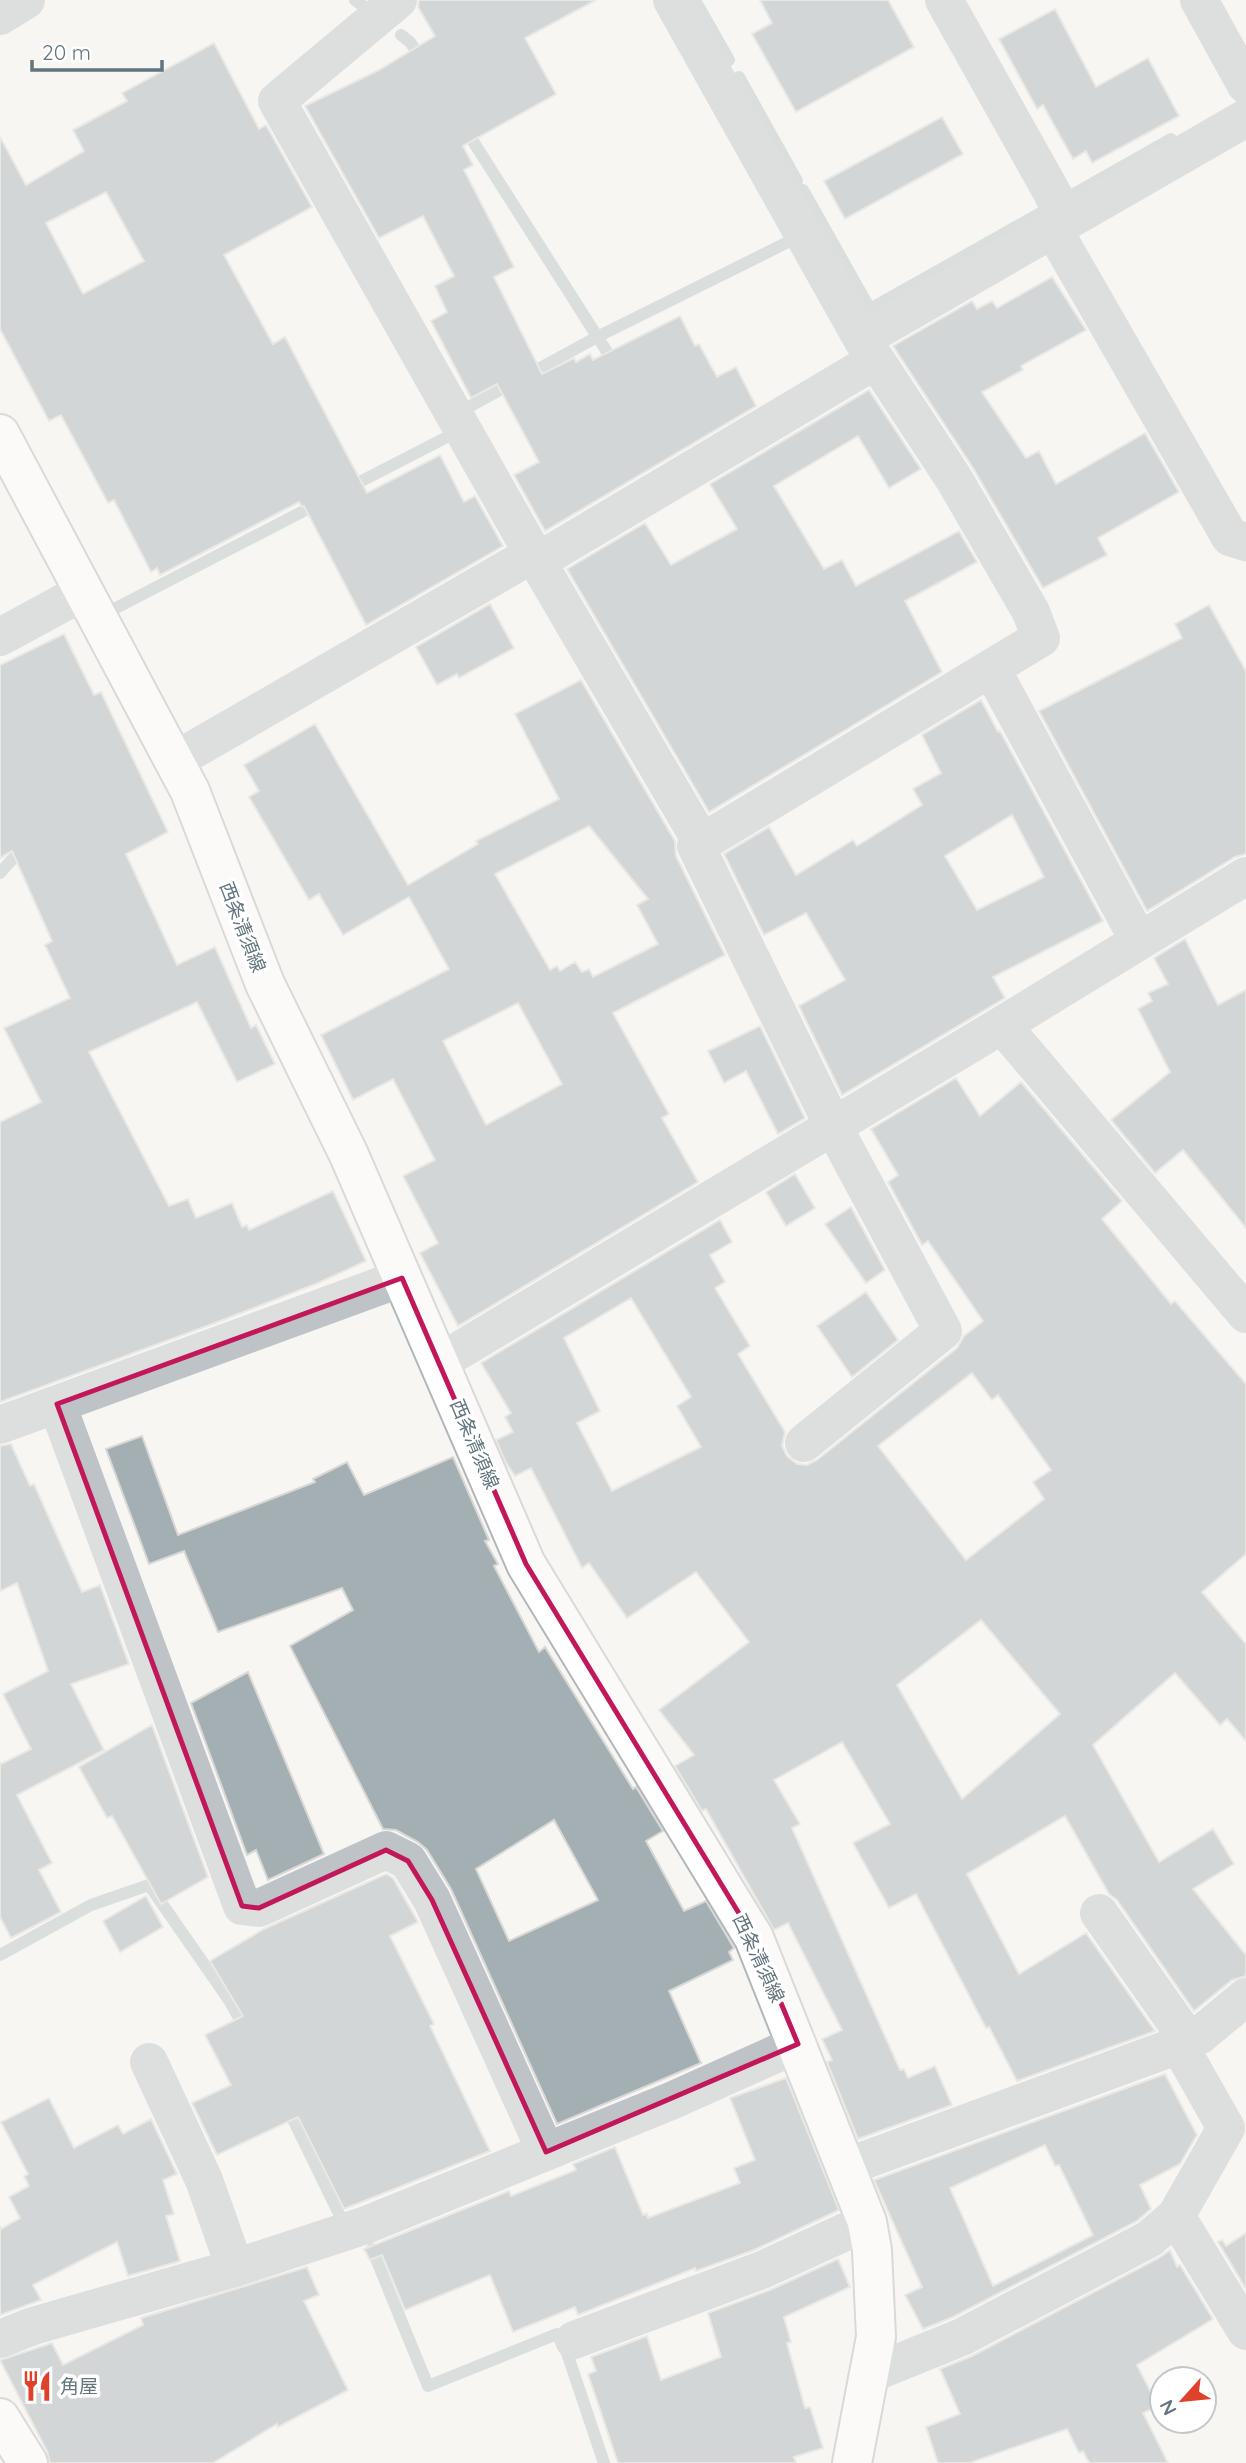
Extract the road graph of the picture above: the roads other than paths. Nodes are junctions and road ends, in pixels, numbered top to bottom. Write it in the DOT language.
graph roads {
  1 [pos="26,0"];
  2 [pos="398,0"];
  3 [pos="672,0"];
  4 [pos="944,0"];
  5 [pos="1199,0"];
  6 [pos="0,16"];
  7 [pos="1246,85"];
  8 [pos="1246,118"];
  9 [pos="1061,225"];
  10 [pos="869,350"];
  11 [pos="0,434"];
  12 [pos="1246,542"];
  13 [pos="535,558"];
  14 [pos="83,592"];
  15 [pos="0,637"];
  16 [pos="991,668"];
  17 [pos="174,761"];
  18 [pos="702,843"];
  19 [pos="1246,876"];
  20 [pos="1139,941"];
  21 [pos="1002,1025"];
  22 [pos="833,1126"];
  23 [pos="402,1278"];
  24 [pos="1246,1314"];
  25 [pos="440,1362"];
  26 [pos="57,1404"];
  27 [pos="0,1425"];
  28 [pos="804,1443"];
  29 [pos="1098,1913"];
  30 [pos="1246,1997"];
  31 [pos="1183,2042"];
  32 [pos="797,2044"];
  33 [pos="149,2062"];
  34 [pos="546,2152"];
  35 [pos="846,2167"];
  36 [pos="1176,2216"];
  37 [pos="867,2222"];
  38 [pos="235,2268"];
  39 [pos="1246,2331"];
  40 [pos="0,2339"];
  41 [pos="574,2340"];
  42 [pos="869,2375"];
  43 [pos="0,2418"];
  44 [pos="28,2463"];
  45 [pos="852,2463"];
  1 -- 6 [label="street"];
  2 -- 13 [label="street"];
  3 -- 10 [label="street"];
  4 -- 9 [label="street"];
  5 -- 7 [label="street"];
  8 -- 9 [label="street"];
  9 -- 10 [label="street"];
  9 -- 12 [label="street"];
  10 -- 13 [label="street"];
  10 -- 16 [label="street"];
  11 -- 14 [label="main road, 西条清須線"];
  13 -- 17 [label="street"];
  13 -- 18 [label="street"];
  14 -- 15 [label="street"];
  14 -- 17 [label="main road, 西条清須線"];
  16 -- 18 [label="street"];
  16 -- 20 [label="street"];
  17 -- 23 [label="main road, 西条清須線"];
  18 -- 22 [label="street"];
  19 -- 20 [label="street"];
  20 -- 21 [label="street"];
  21 -- 22 [label="street"];
  21 -- 24 [label="street"];
  22 -- 25 [label="street"];
  22 -- 28 [label="street"];
  23 -- 25 [label="main road, 西条清須線"];
  23 -- 26 [label="street"];
  25 -- 32 [label="main road, 西条清須線"];
  26 -- 27 [label="street"];
  26 -- 34 [label="street"];
  29 -- 31 [label="street"];
  30 -- 31 [label="street"];
  31 -- 35 [label="street"];
  31 -- 36 [label="street"];
  32 -- 34 [label="street"];
  32 -- 35 [label="main road, 西条清須線"];
  33 -- 38 [label="street"];
  34 -- 38 [label="street"];
  35 -- 37 [label="main road, 西条清須線"];
  36 -- 39 [label="street"];
  36 -- 42 [label="street"];
  37 -- 41 [label="street"];
  37 -- 42 [label="main road, 西条清須線"];
  38 -- 40 [label="street"];
  42 -- 45 [label="main road, 西条清須線"];
  43 -- 44 [label="main road"];
}
